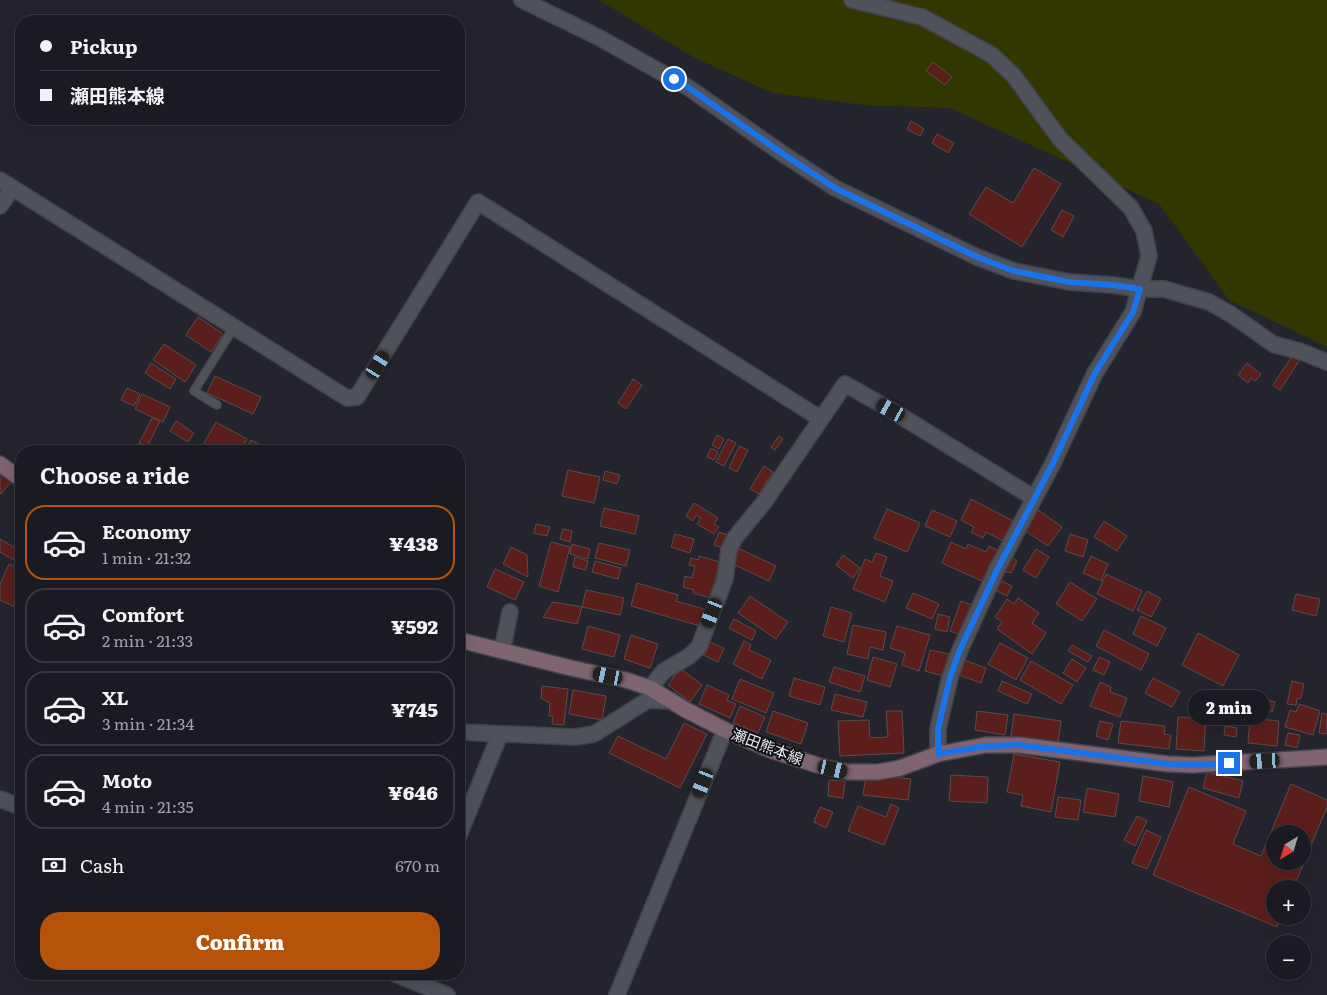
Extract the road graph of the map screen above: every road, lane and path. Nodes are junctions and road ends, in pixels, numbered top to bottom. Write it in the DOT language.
graph roads {
  1 [pos="522,0"];
  2 [pos="852,0"];
  3 [pos="6,184"];
  4 [pos="0,206"];
  5 [pos="1140,289"];
  6 [pos="234,327"];
  7 [pos="1327,362"];
  8 [pos="217,405"];
  9 [pos="821,419"];
  10 [pos="0,464"];
  11 [pos="15,475"];
  12 [pos="1034,498"];
  13 [pos="510,612"];
  14 [pos="465,642"];
  15 [pos="502,651"];
  16 [pos="650,688"];
  17 [pos="672,701"];
  18 [pos="725,730"];
  19 [pos="465,732"];
  20 [pos="500,734"];
  21 [pos="938,754"];
  22 [pos="1327,758"];
  23 [pos="0,799"];
  24 [pos="15,805"];
  25 [pos="465,820"];
  26 [pos="411,980"];
  27 [pos="447,995"];
  28 [pos="617,995"];
  1 -- 5 [label="street"];
  2 -- 5 [label="street"];
  3 -- 4 [label="street"];
  3 -- 6 [label="street"];
  5 -- 7 [label="street"];
  5 -- 12 [label="street"];
  6 -- 8 [label="lane"];
  6 -- 9 [label="street"];
  9 -- 12 [label="street"];
  9 -- 16 [label="street"];
  10 -- 11 [label="main road"];
  12 -- 21 [label="street"];
  13 -- 15 [label="street"];
  14 -- 15 [label="main road, 瀬田熊本線"];
  15 -- 16 [label="main road, 瀬田熊本線"];
  16 -- 17 [label="main road, 瀬田熊本線"];
  17 -- 18 [label="main road, 瀬田熊本線"];
  17 -- 20 [label="street"];
  18 -- 21 [label="main road, 瀬田熊本線"];
  18 -- 28 [label="street"];
  19 -- 20 [label="street"];
  20 -- 25 [label="street"];
  21 -- 22 [label="main road, 瀬田熊本線"];
  23 -- 24 [label="street"];
  26 -- 27 [label="street"];
}
